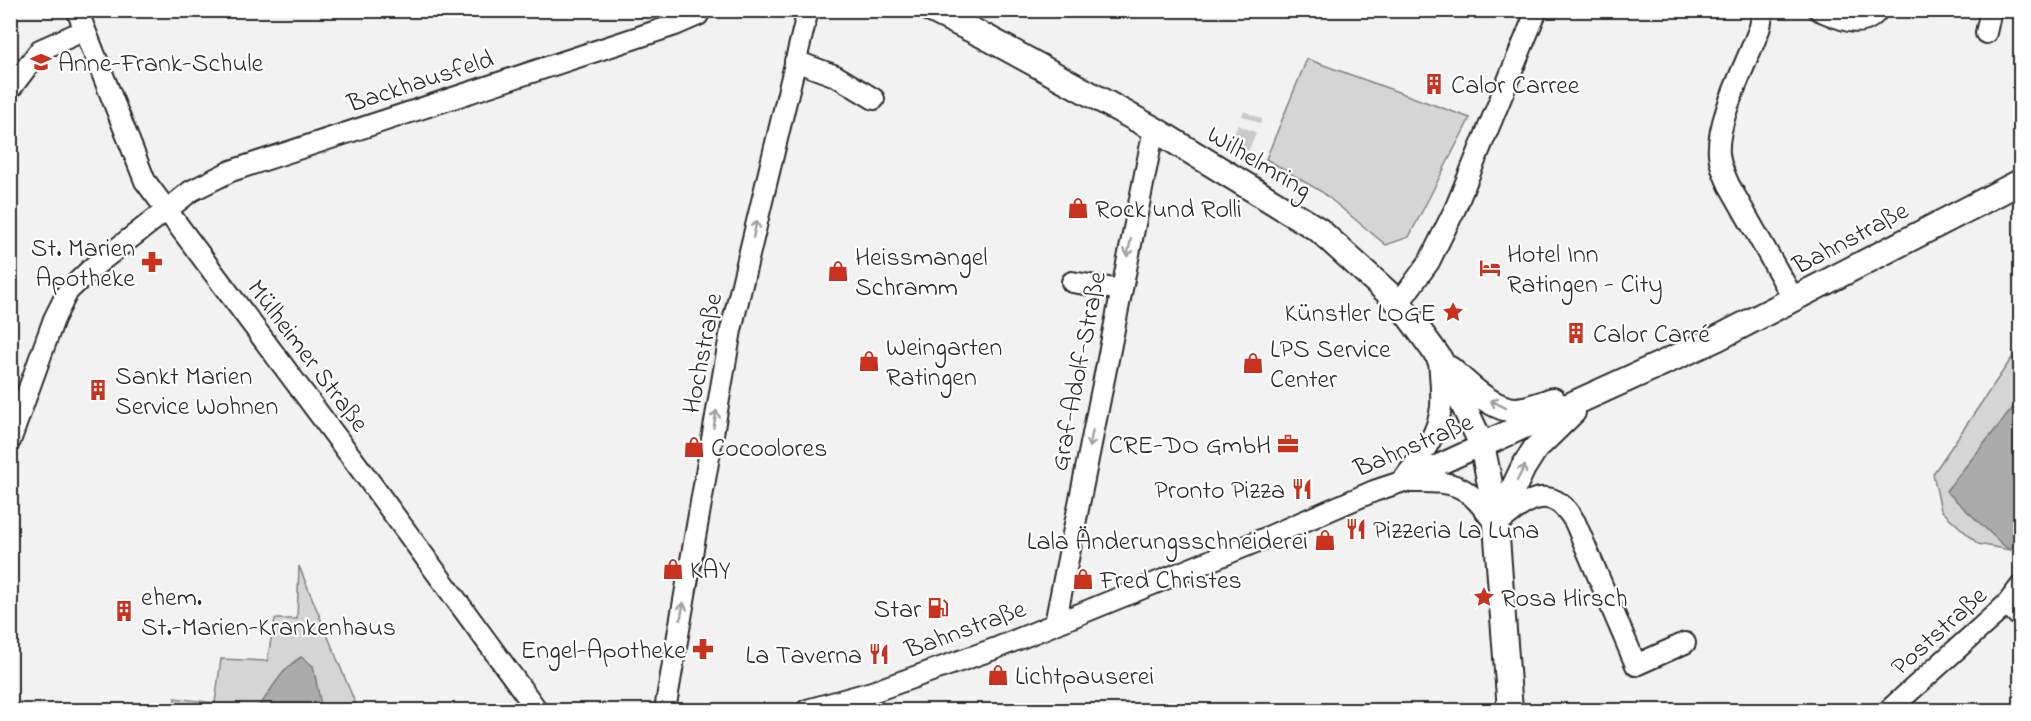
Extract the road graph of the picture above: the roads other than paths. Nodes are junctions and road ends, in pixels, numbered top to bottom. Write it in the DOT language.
graph roads {
  1 [pos="77,10"];
  2 [pos="808,10"];
  3 [pos="931,10"];
  4 [pos="1537,10"];
  5 [pos="1762,10"];
  6 [pos="1820,10"];
  7 [pos="1878,10"];
  8 [pos="1991,10"];
  9 [pos="698,15"];
  10 [pos="85,30"];
  11 [pos="1986,33"];
  12 [pos="795,61"];
  13 [pos="11,88"];
  14 [pos="874,99"];
  15 [pos="1154,129"];
  16 [pos="2020,182"];
  17 [pos="166,210"];
  18 [pos="1072,282"];
  19 [pos="1121,290"];
  20 [pos="1793,298"];
  21 [pos="1399,303"];
  22 [pos="1439,360"];
  23 [pos="1595,393"];
  24 [pos="18,439"];
  25 [pos="1482,445"];
  26 [pos="1401,482"];
  27 [pos="1496,525"];
  28 [pos="2015,602"];
  29 [pos="1054,624"];
  30 [pos="1685,643"];
  31 [pos="819,709"];
  32 [pos="537,711"];
  33 [pos="665,711"];
  34 [pos="1510,711"];
  35 [pos="1889,711"];
  1 -- 10 [label="street, Mülheimer Straße"];
  2 -- 12 [label="street, Hochstraße"];
  3 -- 15 [label="main road, Wilhelmring"];
  4 -- 21 [label="street"];
  5 -- 20 [label="street"];
  6 -- 7 [label="street"];
  8 -- 11 [label="street"];
  9 -- 17 [label="street, Backhausfeld"];
  10 -- 13 [label="street"];
  10 -- 17 [label="street, Mülheimer Straße"];
  12 -- 14 [label="street"];
  33 -- 12 [label="street, Hochstraße, one-way"];
  15 -- 19 [label="street, Graf-Adolf-Straße, one-way"];
  15 -- 21 [label="main road, Wilhelmring"];
  16 -- 20 [label="main road, Bahnstraße"];
  17 -- 24 [label="street, Backhausfeld"];
  17 -- 32 [label="street, Mülheimer Straße"];
  18 -- 19 [label="street"];
  19 -- 29 [label="street, Graf-Adolf-Straße, one-way"];
  20 -- 23 [label="main road, Bahnstraße"];
  21 -- 22 [label="main road, Wilhelmring"];
  23 -- 22 [label="main road, one-way"];
  22 -- 25 [label="main road, Wilhelmring"];
  22 -- 26 [label="street"];
  23 -- 25 [label="main road, Bahnstraße"];
  27 -- 23 [label="main road, one-way"];
  25 -- 26 [label="street, Bahnstraße"];
  25 -- 27 [label="main road, Wilhelmring"];
  26 -- 27 [label="street"];
  26 -- 29 [label="street, Bahnstraße"];
  27 -- 30 [label="street"];
  27 -- 34 [label="main road, Wilhelmring"];
  28 -- 35 [label="street, Poststraße"];
  29 -- 31 [label="street, Bahnstraße"];
}
